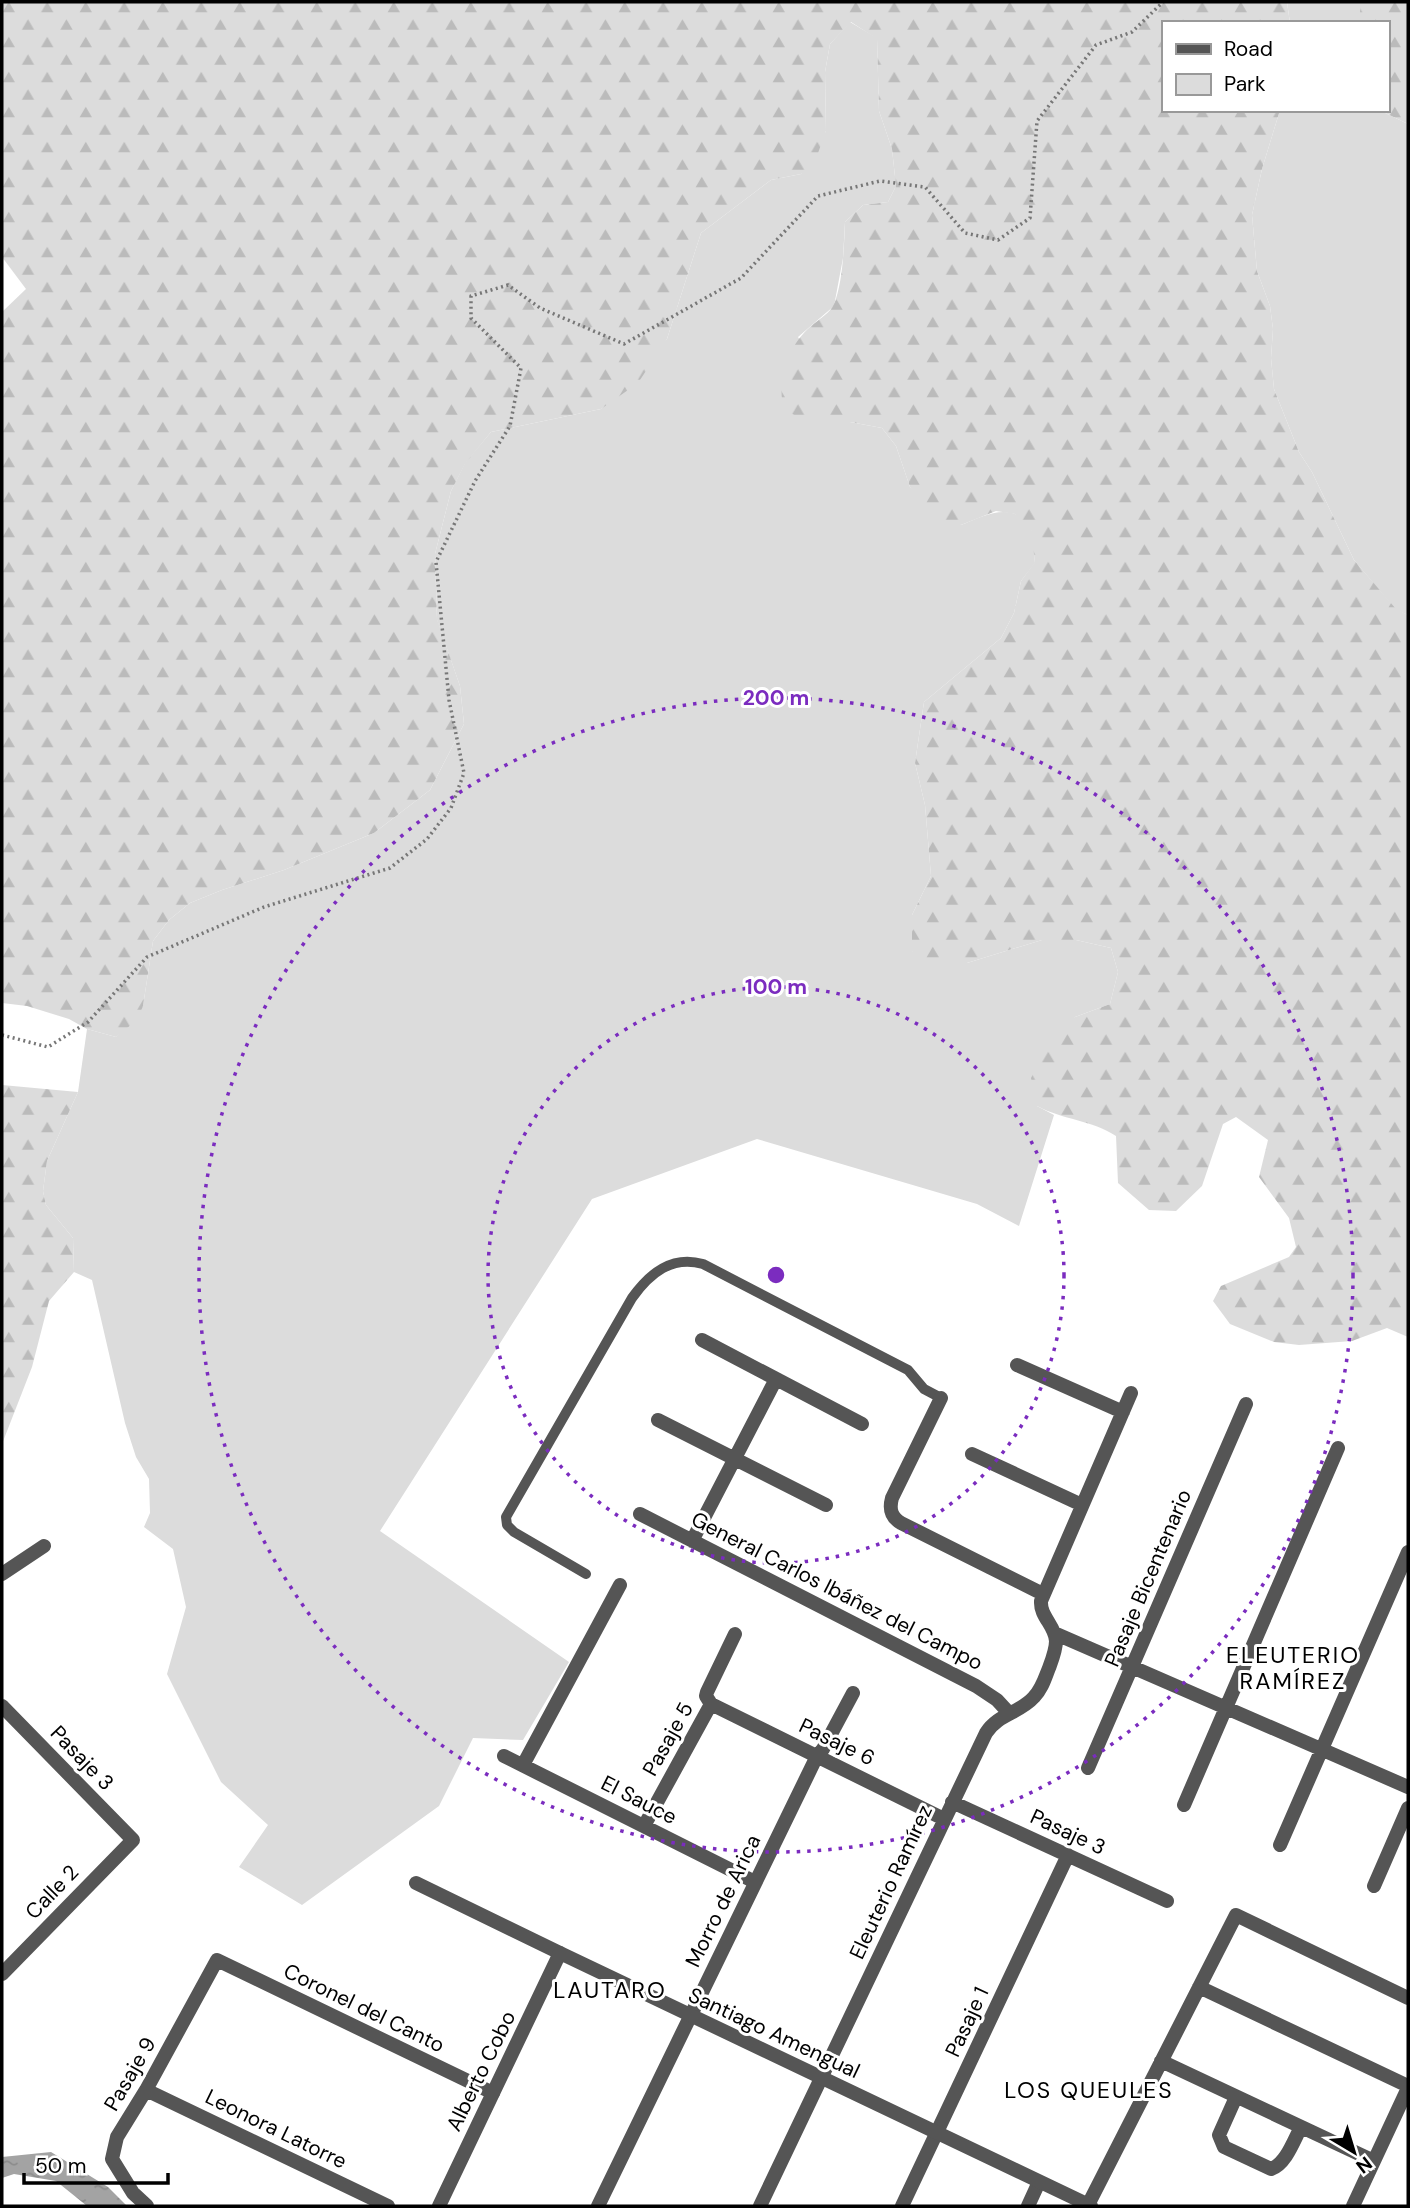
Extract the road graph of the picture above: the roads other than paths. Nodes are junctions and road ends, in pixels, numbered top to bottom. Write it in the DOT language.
graph roads {
  1 [pos="702,1340"];
  2 [pos="1017,1366"];
  3 [pos="776,1379"];
  4 [pos="1131,1392"];
  5 [pos="941,1398"];
  6 [pos="1246,1404"];
  7 [pos="1123,1412"];
  8 [pos="658,1420"];
  9 [pos="862,1424"];
  10 [pos="1338,1448"];
  11 [pos="972,1454"];
  12 [pos="735,1459"];
  13 [pos="826,1504"];
  14 [pos="1082,1505"];
  15 [pos="640,1514"];
  16 [pos="692,1541"];
  17 [pos="44,1546"];
  18 [pos="1408,1552"];
  19 [pos="2,1574"];
  20 [pos="586,1574"];
  21 [pos="620,1585"];
  22 [pos="1043,1594"];
  23 [pos="1054,1633"];
  24 [pos="736,1634"];
  25 [pos="1132,1667"];
  26 [pos="853,1693"];
  27 [pos="711,1704"];
  28 [pos="2,1706"];
  29 [pos="1226,1708"];
  30 [pos="1009,1713"];
  31 [pos="1322,1749"];
  32 [pos="504,1756"];
  33 [pos="817,1756"];
  34 [pos="523,1765"];
  35 [pos="1088,1768"];
  36 [pos="1408,1787"];
  37 [pos="952,1802"];
  38 [pos="1184,1805"];
  39 [pos="1408,1808"];
  40 [pos="944,1819"];
  41 [pos="644,1826"];
  42 [pos="133,1840"];
  43 [pos="1280,1845"];
  44 [pos="1068,1855"];
  45 [pos="755,1882"];
  46 [pos="416,1883"];
  47 [pos="1374,1886"];
  48 [pos="1167,1901"];
  49 [pos="561,1953"];
  50 [pos="217,1960"];
  51 [pos="2,1974"];
  52 [pos="1199,1987"];
  53 [pos="1408,1997"];
  54 [pos="690,2017"];
  55 [pos="1161,2061"];
  56 [pos="821,2078"];
  57 [pos="1408,2087"];
  58 [pos="146,2090"];
  59 [pos="493,2093"];
  60 [pos="1236,2096"];
  61 [pos="1301,2127"];
  62 [pos="937,2134"];
  63 [pos="1374,2161"];
  64 [pos="1039,2182"];
  65 [pos="147,2206"];
  66 [pos="388,2206"];
  67 [pos="439,2206"];
  68 [pos="598,2206"];
  69 [pos="760,2206"];
  70 [pos="902,2206"];
  71 [pos="1028,2206"];
  72 [pos="1089,2206"];
  73 [pos="1353,2206"];
  1 -- 3 [label="street"];
  2 -- 7 [label="street"];
  3 -- 9 [label="street"];
  3 -- 12 [label="street"];
  4 -- 7 [label="street"];
  5 -- 20 [label="lane"];
  5 -- 22 [label="street"];
  6 -- 25 [label="street, Pasaje Bicentenario"];
  7 -- 14 [label="street"];
  8 -- 12 [label="street"];
  10 -- 29 [label="street"];
  11 -- 14 [label="street"];
  12 -- 13 [label="street"];
  12 -- 16 [label="street"];
  14 -- 22 [label="street"];
  15 -- 16 [label="street, General Carlos Ibáñez del Campo"];
  16 -- 30 [label="street, General Carlos Ibáñez del Campo"];
  17 -- 19 [label="street"];
  18 -- 31 [label="street"];
  21 -- 34 [label="street"];
  22 -- 23 [label="street"];
  23 -- 25 [label="street"];
  23 -- 30 [label="street, Eleuterio Ramírez"];
  24 -- 27 [label="street, Pasaje 5"];
  25 -- 29 [label="street"];
  25 -- 35 [label="street, Pasaje Bicentenario"];
  26 -- 33 [label="street, Morro de Arica"];
  27 -- 33 [label="street, Pasaje 6"];
  27 -- 41 [label="street, Pasaje 5"];
  28 -- 42 [label="street, Pasaje 3"];
  29 -- 31 [label="street"];
  29 -- 38 [label="street"];
  30 -- 37 [label="street, Eleuterio Ramírez"];
  31 -- 36 [label="street"];
  31 -- 43 [label="street"];
  32 -- 34 [label="street, El Sauce"];
  33 -- 40 [label="street, Pasaje 6"];
  33 -- 45 [label="street, Morro de Arica"];
  34 -- 41 [label="street, El Sauce"];
  37 -- 40 [label="street, Eleuterio Ramírez"];
  37 -- 44 [label="street, Pasaje 3"];
  39 -- 47 [label="street"];
  40 -- 56 [label="street, Eleuterio Ramírez"];
  41 -- 45 [label="street, El Sauce"];
  42 -- 51 [label="street, Calle 2"];
  44 -- 48 [label="street, Pasaje 3"];
  44 -- 62 [label="street, Pasaje 1"];
  45 -- 54 [label="street, Morro de Arica"];
  46 -- 49 [label="street, Santiago Amengual"];
  49 -- 54 [label="street, Santiago Amengual"];
  49 -- 59 [label="street, Alberto Cobo"];
  50 -- 58 [label="street, Pasaje 9"];
  50 -- 59 [label="street, Coronel del Canto"];
  52 -- 53 [label="street"];
  52 -- 55 [label="street"];
  52 -- 57 [label="street"];
  54 -- 56 [label="street, Santiago Amengual"];
  54 -- 68 [label="street, Morro de Arica"];
  55 -- 60 [label="street"];
  55 -- 72 [label="street"];
  56 -- 62 [label="street, Santiago Amengual"];
  56 -- 69 [label="street, Eleuterio Ramírez"];
  57 -- 63 [label="street"];
  58 -- 65 [label="street, Pasaje 9"];
  58 -- 66 [label="street, Leonora Latorre"];
  59 -- 67 [label="street, Alberto Cobo"];
  60 -- 61 [label="street"];
  60 -- 61 [label="street"];
  61 -- 63 [label="street"];
  62 -- 64 [label="street, Santiago Amengual"];
  62 -- 70 [label="street, Pasaje 1"];
  63 -- 73 [label="street"];
  64 -- 71 [label="street"];
  64 -- 72 [label="street, Santiago Amengual"];
}
